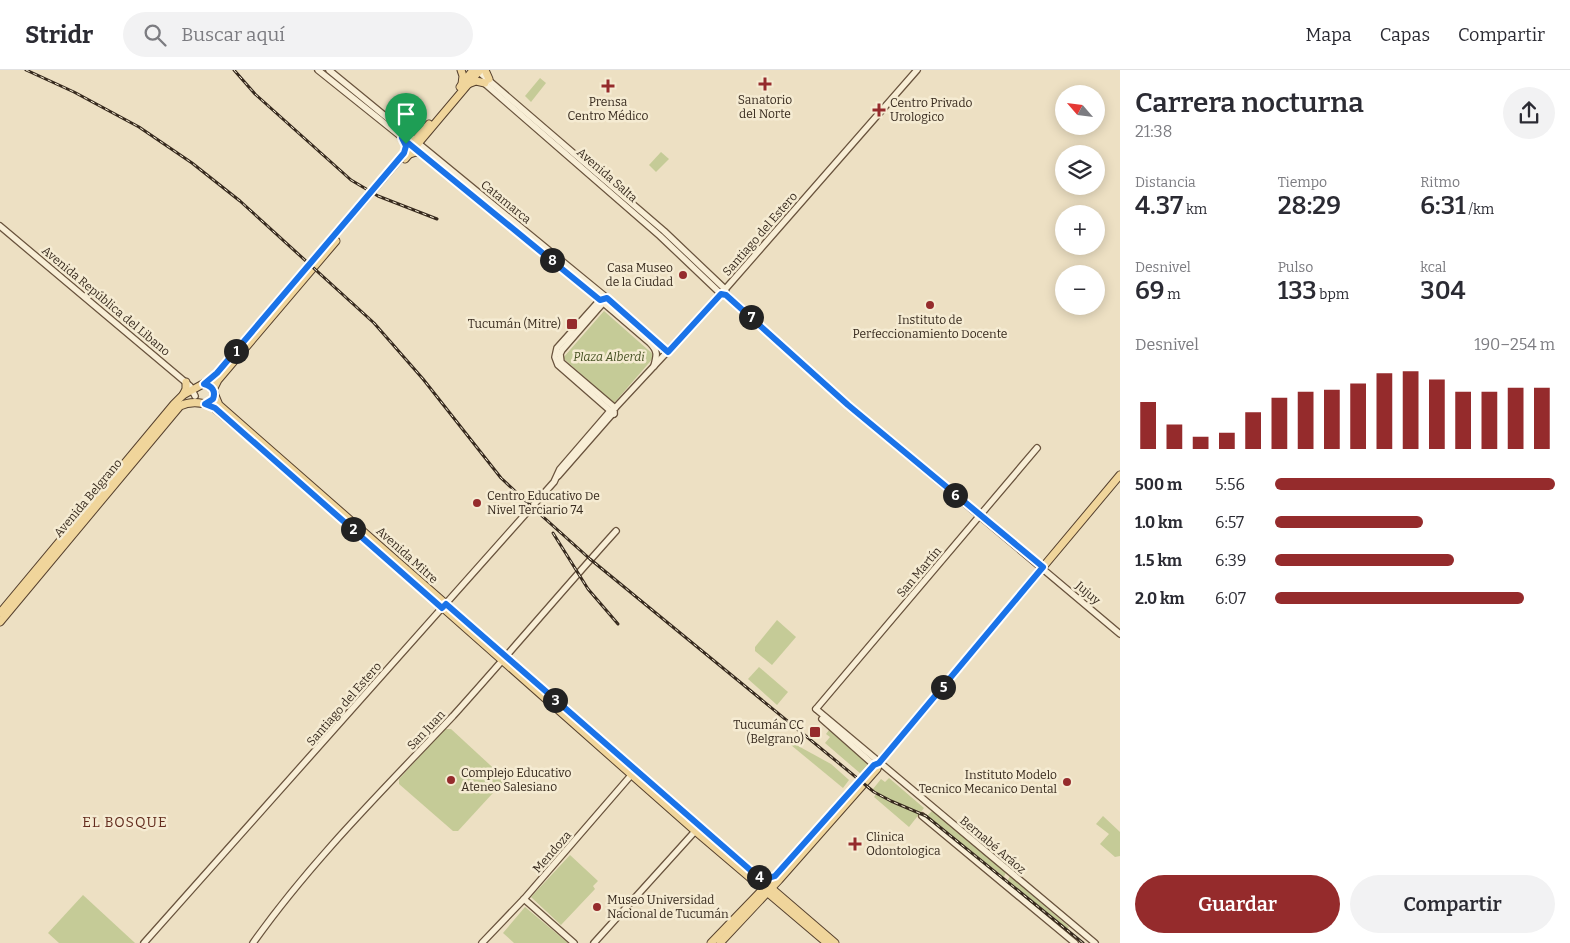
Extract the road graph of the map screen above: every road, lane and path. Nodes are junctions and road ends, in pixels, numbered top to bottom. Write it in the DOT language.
graph roads {
  1 [pos="318,70"];
  2 [pos="329,70"];
  3 [pos="918,70"];
  4 [pos="473,71"];
  5 [pos="487,81"];
  6 [pos="464,85"];
  7 [pos="402,138"];
  8 [pos="415,144"];
  9 [pos="423,154"];
  10 [pos="405,156"];
  11 [pos="0,226"];
  12 [pos="344,228"];
  13 [pos="724,292"];
  14 [pos="603,300"];
  15 [pos="668,352"];
  16 [pos="654,367"];
  17 [pos="186,382"];
  18 [pos="204,384"];
  19 [pos="195,392"];
  20 [pos="214,392"];
  21 [pos="183,395"];
  22 [pos="203,403"];
  23 [pos="613,411"];
  24 [pos="1037,448"];
  25 [pos="1120,475"];
  26 [pos="979,515"];
  27 [pos="616,531"];
  28 [pos="1043,567"];
  29 [pos="444,606"];
  30 [pos="0,613"];
  31 [pos="0,622"];
  32 [pos="1120,634"];
  33 [pos="505,659"];
  34 [pos="816,709"];
  35 [pos="877,764"];
  36 [pos="634,773"];
  37 [pos="922,816"];
  38 [pos="697,829"];
  39 [pos="754,878"];
  40 [pos="777,878"];
  41 [pos="767,889"];
  42 [pos="777,897"];
  43 [pos="524,899"];
  44 [pos="754,902"];
  45 [pos="144,943"];
  46 [pos="253,943"];
  47 [pos="482,943"];
  48 [pos="574,943"];
  49 [pos="594,943"];
  50 [pos="711,943"];
  51 [pos="720,943"];
  52 [pos="826,943"];
  53 [pos="835,943"];
  54 [pos="1075,943"];
  55 [pos="1095,943"];
  1 -- 7 [label="street, Catamarca"];
  2 -- 8 [label="street, Catamarca"];
  3 -- 13 [label="street, Santiago del Estero"];
  4 -- 5 [label="main road"];
  4 -- 5 [label="street, Avenida Salta"];
  4 -- 6 [label="main road"];
  5 -- 6 [label="main road"];
  5 -- 13 [label="street, Avenida Salta"];
  6 -- 8 [label="main road"];
  7 -- 8 [label="street, Catamarca"];
  7 -- 10 [label="main road"];
  8 -- 9 [label="street, Catamarca"];
  8 -- 10 [label="main road"];
  8 -- 14 [label="street, Catamarca"];
  9 -- 10 [label="main road"];
  9 -- 14 [label="street, Catamarca"];
  10 -- 12 [label="main road"];
  11 -- 17 [label="street, Avenida República del Libano"];
  12 -- 18 [label="main road"];
  12 -- 20 [label="main road"];
  13 -- 15 [label="street, Santiago del Estero"];
  13 -- 26 [label="street, Avenida Salta"];
  14 -- 15 [label="street, Catamarca"];
  14 -- 16 [label="street, Catamarca"];
  14 -- 23 [label="street"];
  15 -- 16 [label="street, Santiago del Estero"];
  16 -- 23 [label="street, Santiago del Estero"];
  17 -- 19 [label="street, Avenida República del Libano"];
  17 -- 21 [label="main road"];
  18 -- 19 [label="main road"];
  18 -- 20 [label="main road"];
  19 -- 21 [label="main road, Avenida Belgrano"];
  19 -- 22 [label="main road"];
  20 -- 22 [label="main road"];
  20 -- 29 [label="main road, Avenida Mitre"];
  21 -- 30 [label="main road, Avenida Belgrano"];
  22 -- 29 [label="main road, Avenida Mitre"];
  22 -- 31 [label="main road, Avenida Belgrano"];
  23 -- 29 [label="street, Santiago del Estero"];
  24 -- 26 [label="street, San Martín"];
  25 -- 28 [label="main road"];
  26 -- 28 [label="street, Avenida Salta"];
  26 -- 34 [label="street, San Martín"];
  27 -- 33 [label="street, San Juan"];
  28 -- 32 [label="street, Jujuy"];
  28 -- 35 [label="main road"];
  29 -- 33 [label="main road, Avenida Mitre"];
  29 -- 45 [label="street, Santiago del Estero"];
  33 -- 36 [label="main road, Avenida Mitre"];
  33 -- 46 [label="street, San Juan"];
  34 -- 35 [label="street, Bernabé Aráoz"];
  35 -- 40 [label="main road"];
  35 -- 55 [label="street, Bernabé Aráoz"];
  36 -- 38 [label="main road, Avenida Mitre"];
  36 -- 43 [label="street, Mendoza"];
  37 -- 54 [label="street, Bernabé Aráoz"];
  38 -- 39 [label="main road, Avenida Mitre"];
  38 -- 49 [label="street"];
  39 -- 40 [label="main road"];
  39 -- 41 [label="main road, Avenida Mitre"];
  39 -- 44 [label="main road"];
  40 -- 41 [label="main road"];
  40 -- 42 [label="main road"];
  41 -- 42 [label="main road, Avenida Mitre"];
  41 -- 44 [label="main road"];
  42 -- 44 [label="main road"];
  42 -- 52 [label="main road"];
  42 -- 53 [label="main road"];
  43 -- 47 [label="street, Mendoza"];
  43 -- 48 [label="street"];
  44 -- 50 [label="main road"];
  44 -- 51 [label="main road"];
}
